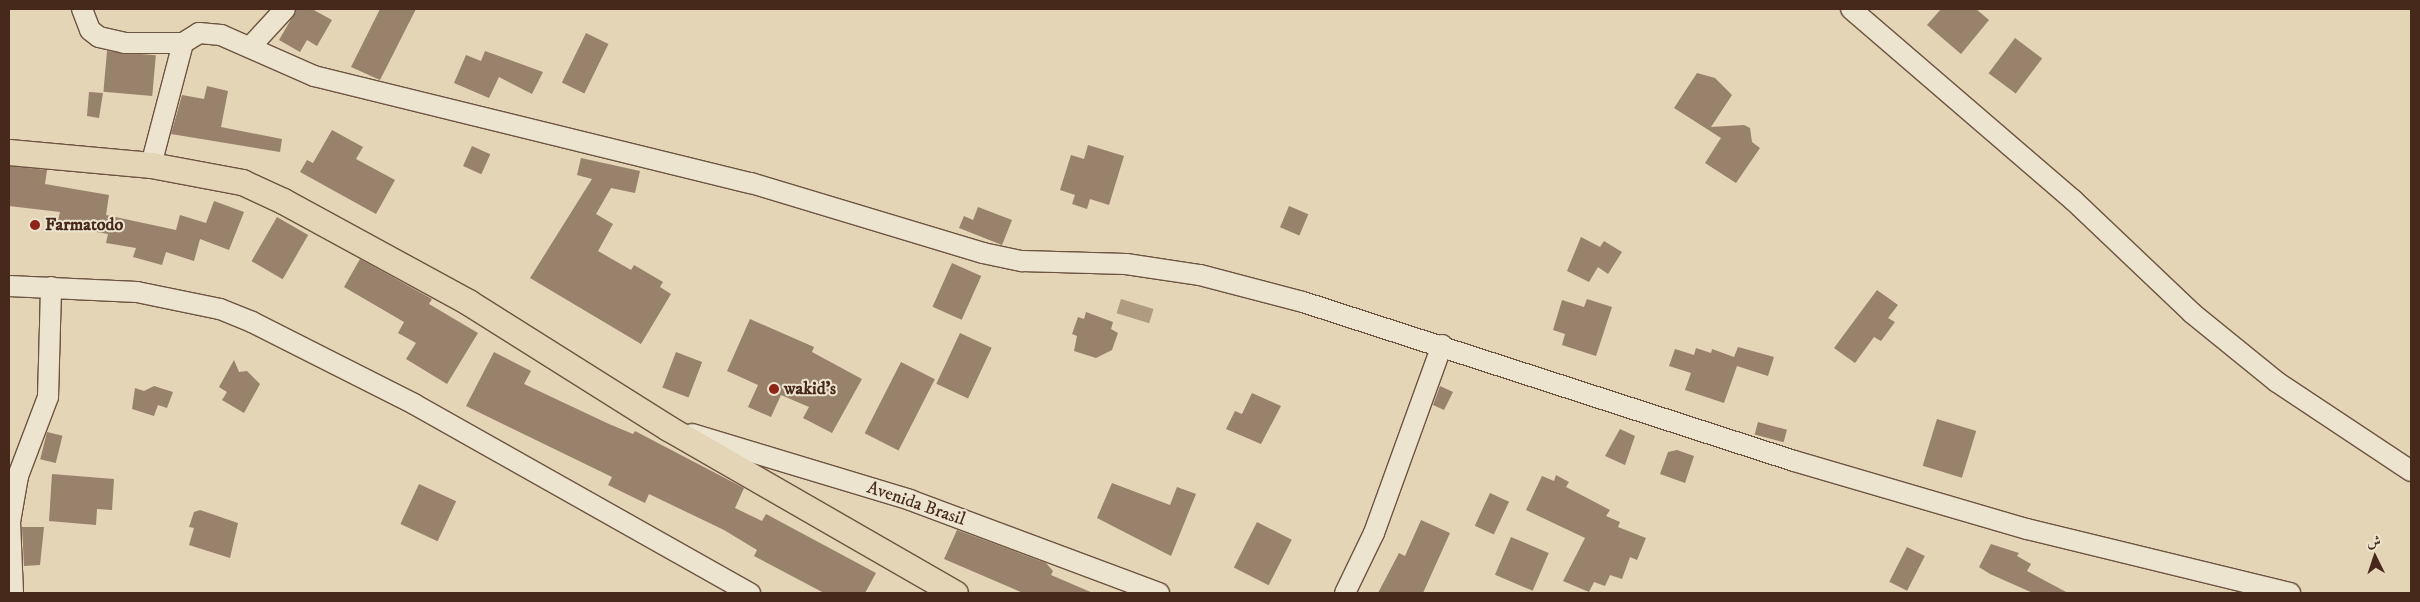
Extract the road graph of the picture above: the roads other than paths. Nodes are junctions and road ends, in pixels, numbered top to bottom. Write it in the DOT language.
graph roads {
  1 [pos="82,9"];
  2 [pos="285,9"];
  3 [pos="1851,9"];
  4 [pos="183,44"];
  5 [pos="252,46"];
  6 [pos="9,152"];
  7 [pos="151,165"];
  8 [pos="9,286"];
  9 [pos="51,287"];
  10 [pos="1442,345"];
  11 [pos="668,428"];
  12 [pos="2411,471"];
  13 [pos="13,593"];
  14 [pos="750,593"];
  15 [pos="955,593"];
  16 [pos="1159,593"];
  17 [pos="1345,593"];
  18 [pos="2290,593"];
  1 -- 4 [label="street"];
  2 -- 5 [label="street"];
  3 -- 12 [label="street"];
  4 -- 5 [label="street"];
  4 -- 7 [label="street"];
  5 -- 10 [label="street"];
  6 -- 7 [label="main road"];
  7 -- 11 [label="main road"];
  8 -- 9 [label="street"];
  9 -- 13 [label="street"];
  9 -- 14 [label="street"];
  10 -- 17 [label="street"];
  10 -- 18 [label="street"];
  11 -- 15 [label="main road"];
  11 -- 16 [label="street, Avenida Brasil"];
}
